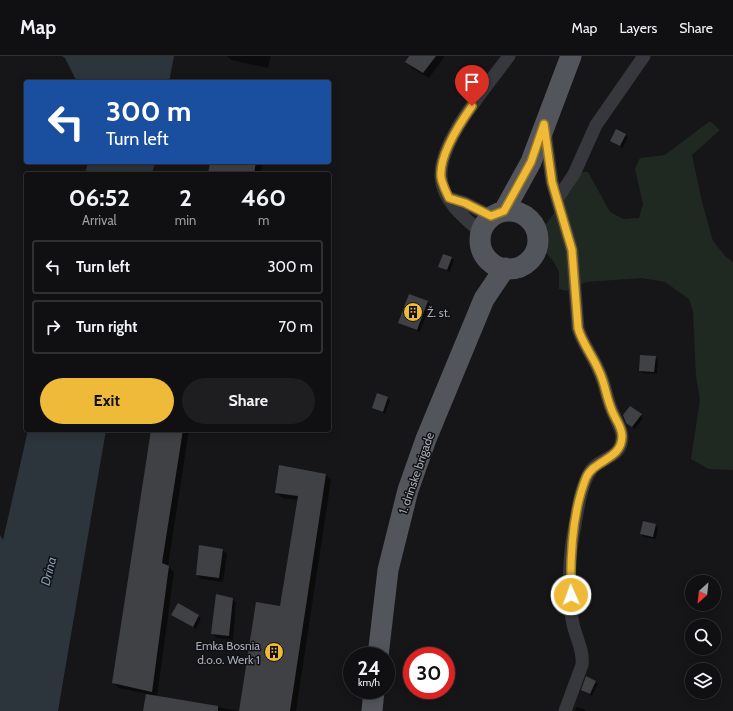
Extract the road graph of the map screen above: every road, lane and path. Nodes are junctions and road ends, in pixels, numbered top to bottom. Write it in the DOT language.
graph roads {
  1 [pos="509,56"];
  2 [pos="571,56"];
  3 [pos="644,56"];
  4 [pos="544,124"];
  5 [pos="531,162"];
  6 [pos="449,198"];
  7 [pos="558,198"];
  8 [pos="527,217"];
  9 [pos="492,220"];
  10 [pos="496,264"];
  11 [pos="379,647"];
  12 [pos="373,699"];
  13 [pos="372,711"];
  14 [pos="565,711"];
  1 -- 6 [label="street"];
  2 -- 4 [label="main road"];
  3 -- 7 [label="street"];
  4 -- 5 [label="main road"];
  4 -- 7 [label="street"];
  5 -- 8 [label="main road"];
  5 -- 9 [label="main road"];
  6 -- 9 [label="street"];
  6 -- 9 [label="street"];
  7 -- 14 [label="street"];
  8 -- 9 [label="main road"];
  8 -- 10 [label="main road"];
  9 -- 10 [label="main road"];
  10 -- 11 [label="main road, 1. drinske brigade"];
  12 -- 13 [label="main road"];
}
